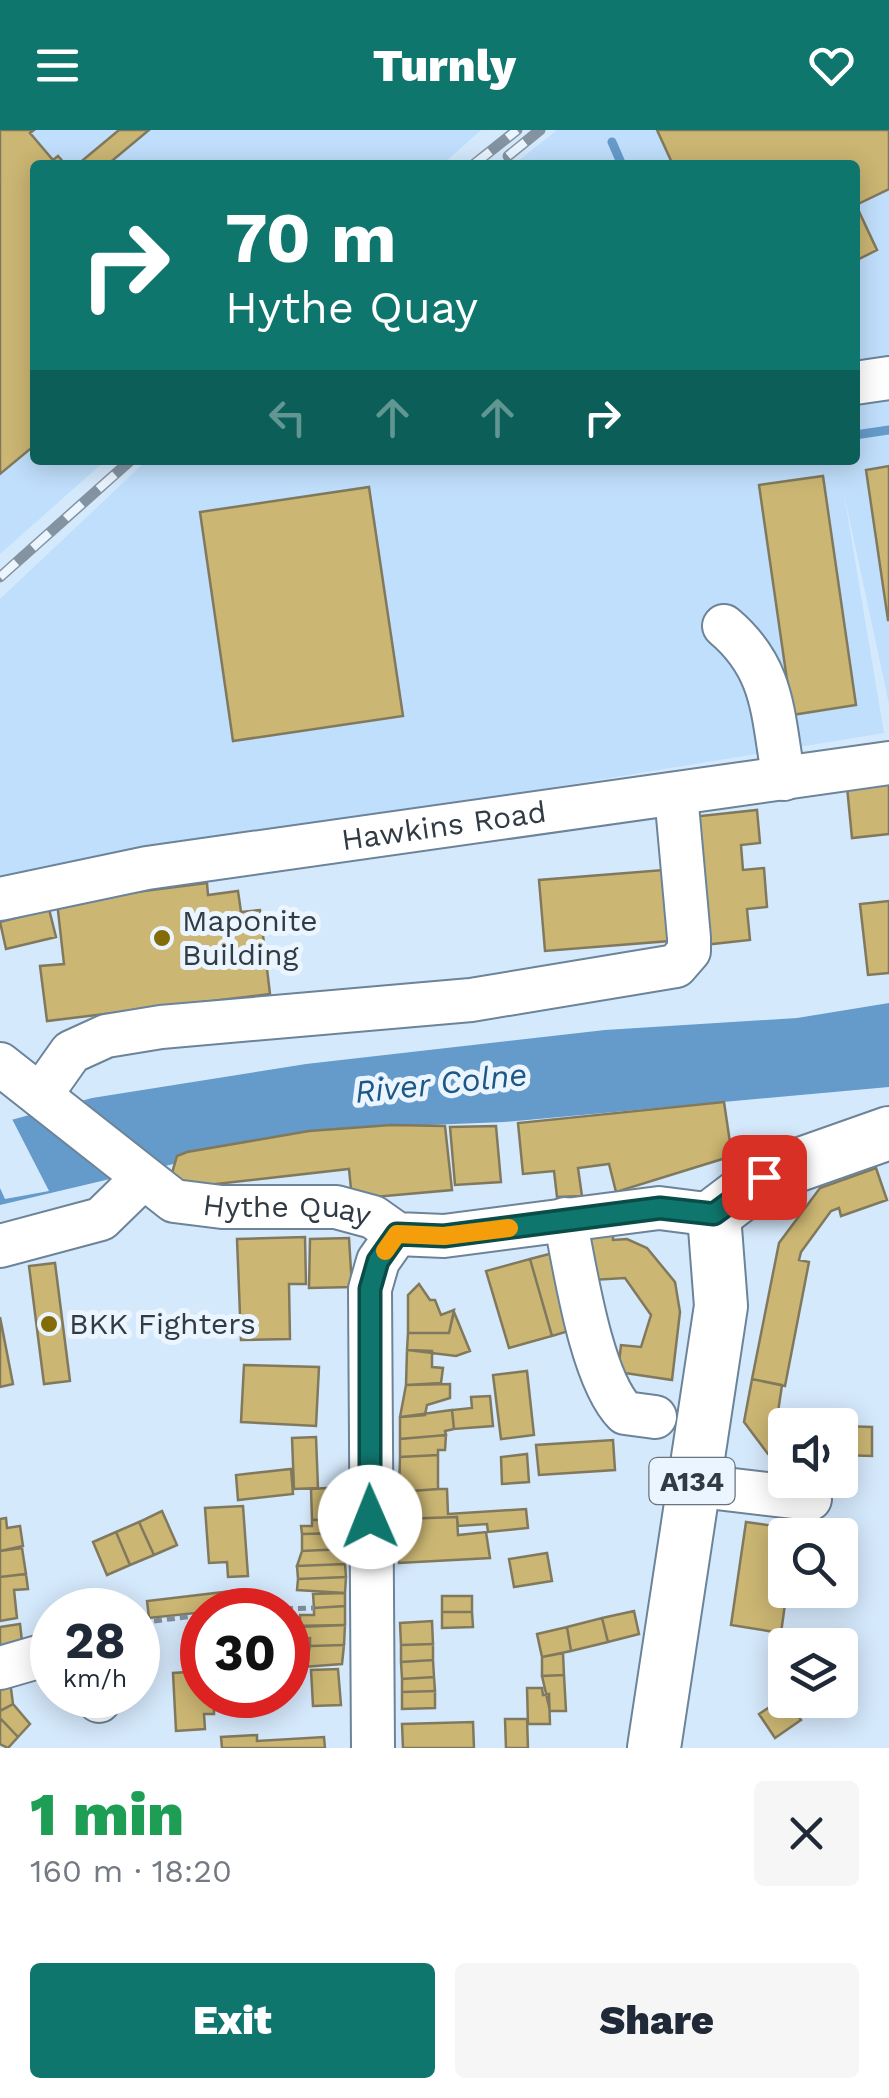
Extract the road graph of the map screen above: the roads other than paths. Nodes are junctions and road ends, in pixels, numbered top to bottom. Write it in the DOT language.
graph roads {
  1 [pos="889,378"];
  2 [pos="860,383"];
  3 [pos="724,626"];
  4 [pos="889,763"];
  5 [pos="784,779"];
  6 [pos="676,794"];
  7 [pos="0,899"];
  8 [pos="0,1064"];
  9 [pos="49,1099"];
  10 [pos="889,1132"];
  11 [pos="140,1177"];
  12 [pos="714,1214"];
  13 [pos="565,1219"];
  14 [pos="397,1234"];
  15 [pos="0,1246"];
  16 [pos="654,1417"];
  17 [pos="691,1485"];
  18 [pos="768,1493"];
  19 [pos="30,1659"];
  20 [pos="0,1668"];
  21 [pos="374,1748"];
  22 [pos="654,1748"];
  1 -- 2 [label="street"];
  3 -- 5 [label="street"];
  4 -- 5 [label="street, Hawkins Road"];
  5 -- 6 [label="street, Hawkins Road"];
  6 -- 7 [label="street, Hawkins Road"];
  6 -- 9 [label="street"];
  8 -- 9 [label="street, Hythe Quay"];
  9 -- 11 [label="street, Hythe Quay"];
  10 -- 12 [label="main road"];
  11 -- 14 [label="street, Hythe Quay"];
  11 -- 15 [label="street"];
  12 -- 13 [label="street, Hythe Quay"];
  12 -- 17 [label="main road, A134"];
  13 -- 14 [label="street, Hythe Quay"];
  13 -- 16 [label="street"];
  14 -- 21 [label="street"];
  17 -- 18 [label="street"];
  17 -- 22 [label="main road, A134"];
  19 -- 20 [label="street"];
}
